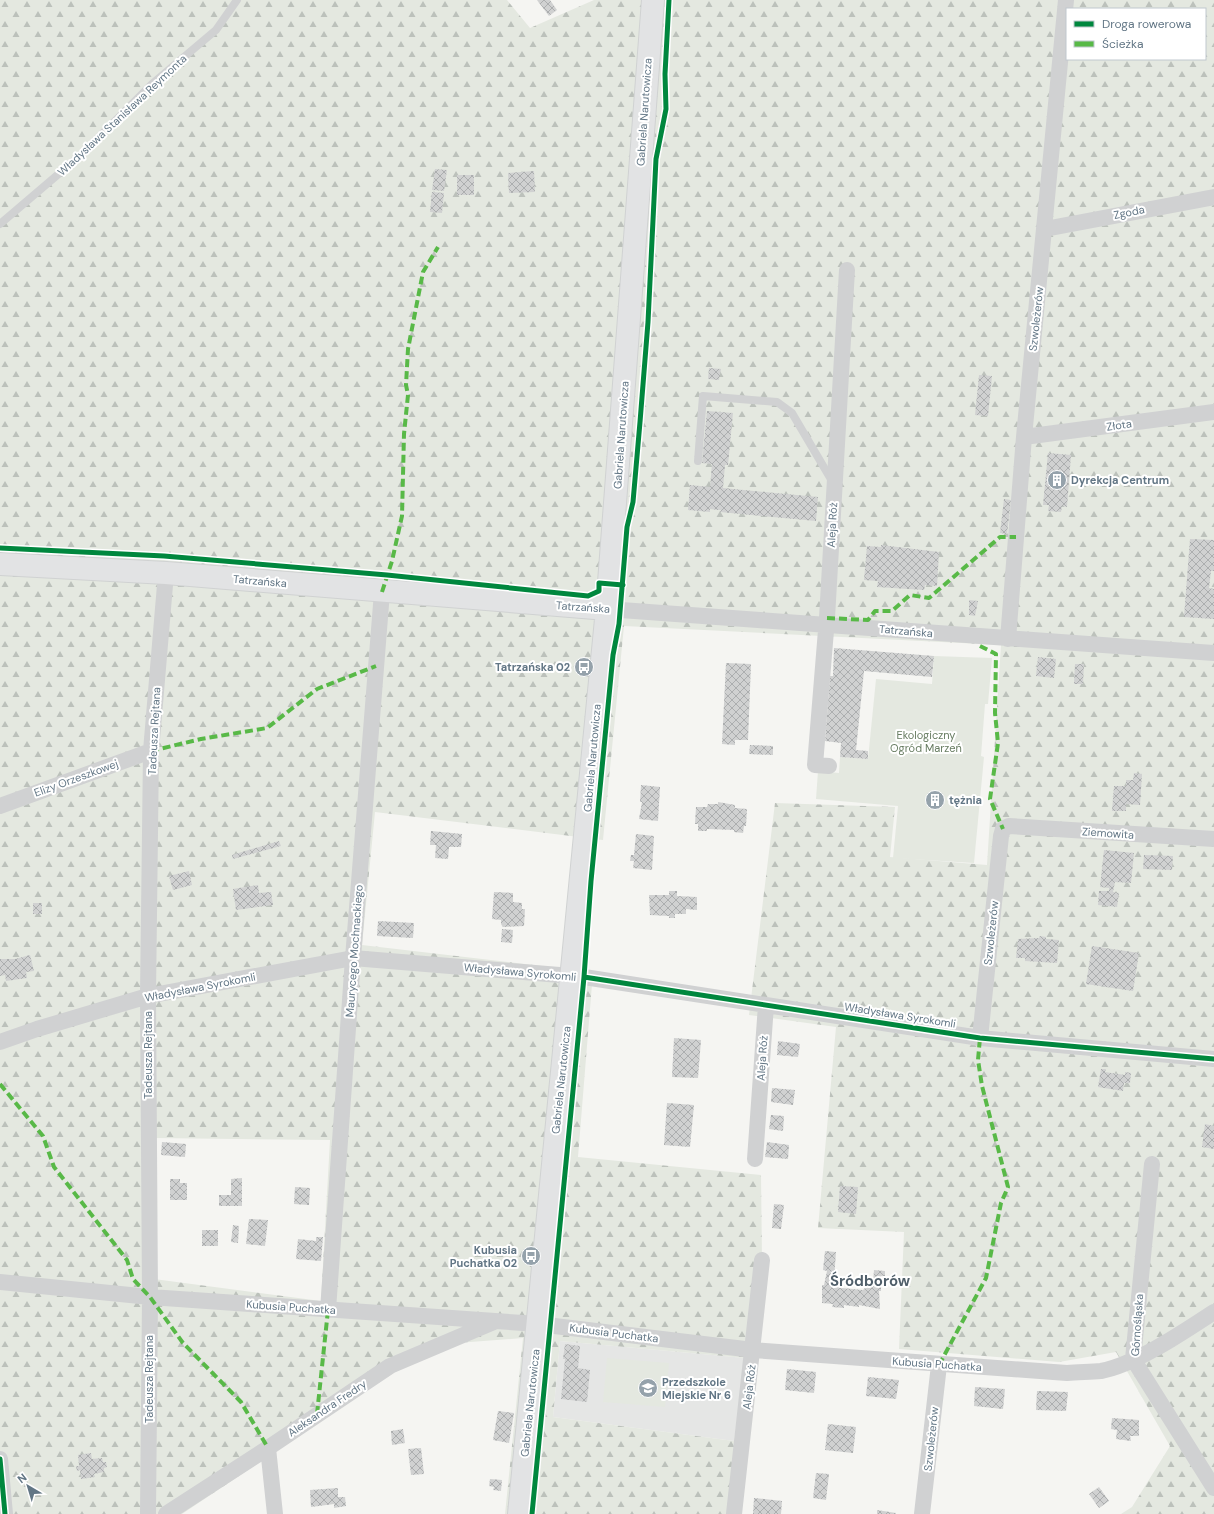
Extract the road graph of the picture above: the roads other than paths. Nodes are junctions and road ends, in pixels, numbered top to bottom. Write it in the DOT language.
graph roads {
  1 [pos="237,0"];
  2 [pos="653,0"];
  3 [pos="1066,0"];
  4 [pos="1214,196"];
  5 [pos="0,224"];
  6 [pos="1045,229"];
  7 [pos="847,270"];
  8 [pos="1214,412"];
  9 [pos="1024,438"];
  10 [pos="698,461"];
  11 [pos="834,485"];
  12 [pos="0,564"];
  13 [pos="166,573"];
  14 [pos="382,592"];
  15 [pos="607,609"];
  16 [pos="826,624"];
  17 [pos="1008,639"];
  18 [pos="1214,652"];
  19 [pos="152,750"];
  20 [pos="829,766"];
  21 [pos="0,806"];
  22 [pos="1003,829"];
  23 [pos="1214,839"];
  24 [pos="353,958"];
  25 [pos="572,976"];
  26 [pos="148,996"];
  27 [pos="766,1005"];
  28 [pos="980,1038"];
  29 [pos="0,1042"];
  30 [pos="1214,1059"];
  31 [pos="755,1159"];
  32 [pos="1152,1164"];
  33 [pos="762,1260"];
  34 [pos="0,1282"];
  35 [pos="150,1297"];
  36 [pos="328,1310"];
  37 [pos="1214,1312"];
  38 [pos="498,1320"];
  39 [pos="538,1324"];
  40 [pos="753,1350"];
  41 [pos="1133,1359"];
  42 [pos="939,1365"];
  43 [pos="268,1448"];
  44 [pos="0,1459"];
  45 [pos="1214,1488"];
  46 [pos="5,1514"];
  47 [pos="148,1514"];
  48 [pos="166,1514"];
  49 [pos="275,1514"];
  50 [pos="519,1514"];
  51 [pos="734,1514"];
  52 [pos="922,1514"];
  1 -- 5 [label="lane, Władysława Stanisława Reymonta"];
  2 -- 15 [label="street, Gabriela Narutowicza"];
  3 -- 6 [label="street, Szwoleżerów"];
  4 -- 6 [label="street, Zgoda"];
  6 -- 9 [label="street, Szwoleżerów"];
  7 -- 11 [label="street, Aleja Róż"];
  8 -- 9 [label="street, Złota"];
  9 -- 17 [label="street, Szwoleżerów"];
  10 -- 11 [label="lane"];
  11 -- 16 [label="street, Aleja Róż"];
  12 -- 13 [label="street, Tatrzańska"];
  13 -- 14 [label="street, Tatrzańska"];
  13 -- 19 [label="street, Tadeusza Rejtana"];
  14 -- 15 [label="street, Tatrzańska"];
  14 -- 24 [label="street, Maurycego Mochnackiego"];
  15 -- 16 [label="street, Tatrzańska"];
  15 -- 25 [label="street, Gabriela Narutowicza"];
  16 -- 17 [label="street, Tatrzańska"];
  16 -- 20 [label="street, Aleja Róż"];
  17 -- 18 [label="street, Tatrzańska"];
  19 -- 21 [label="street, Elizy Orzeszkowej"];
  19 -- 26 [label="street, Tadeusza Rejtana"];
  22 -- 23 [label="street, Ziemowita"];
  22 -- 28 [label="street, Szwoleżerów"];
  24 -- 25 [label="street, Władysława Syrokomli"];
  24 -- 26 [label="street, Władysława Syrokomli"];
  24 -- 36 [label="street, Maurycego Mochnackiego"];
  25 -- 27 [label="street, Władysława Syrokomli"];
  25 -- 39 [label="street, Gabriela Narutowicza"];
  26 -- 29 [label="street, Władysława Syrokomli"];
  26 -- 35 [label="street, Tadeusza Rejtana"];
  27 -- 28 [label="street, Władysława Syrokomli"];
  27 -- 31 [label="street, Aleja Róż"];
  28 -- 30 [label="street, Władysława Syrokomli"];
  32 -- 41 [label="street, Górnośląska"];
  33 -- 40 [label="street, Aleja Róż"];
  34 -- 35 [label="street, Kubusia Puchatka"];
  35 -- 36 [label="street, Kubusia Puchatka"];
  35 -- 47 [label="street, Tadeusza Rejtana"];
  36 -- 38 [label="street, Kubusia Puchatka"];
  37 -- 41 [label="street, Kubusia Puchatka"];
  38 -- 39 [label="street, Kubusia Puchatka"];
  38 -- 43 [label="street, Aleksandra Fredry"];
  39 -- 40 [label="street, Kubusia Puchatka"];
  39 -- 50 [label="street, Gabriela Narutowicza"];
  40 -- 42 [label="street, Kubusia Puchatka"];
  40 -- 51 [label="street, Aleja Róż"];
  41 -- 42 [label="street, Kubusia Puchatka"];
  41 -- 45 [label="street, Górnośląska"];
  42 -- 52 [label="street, Szwoleżerów"];
  43 -- 48 [label="street, Aleksandra Fredry"];
  43 -- 49 [label="street"];
  44 -- 46 [label="street"];
}
